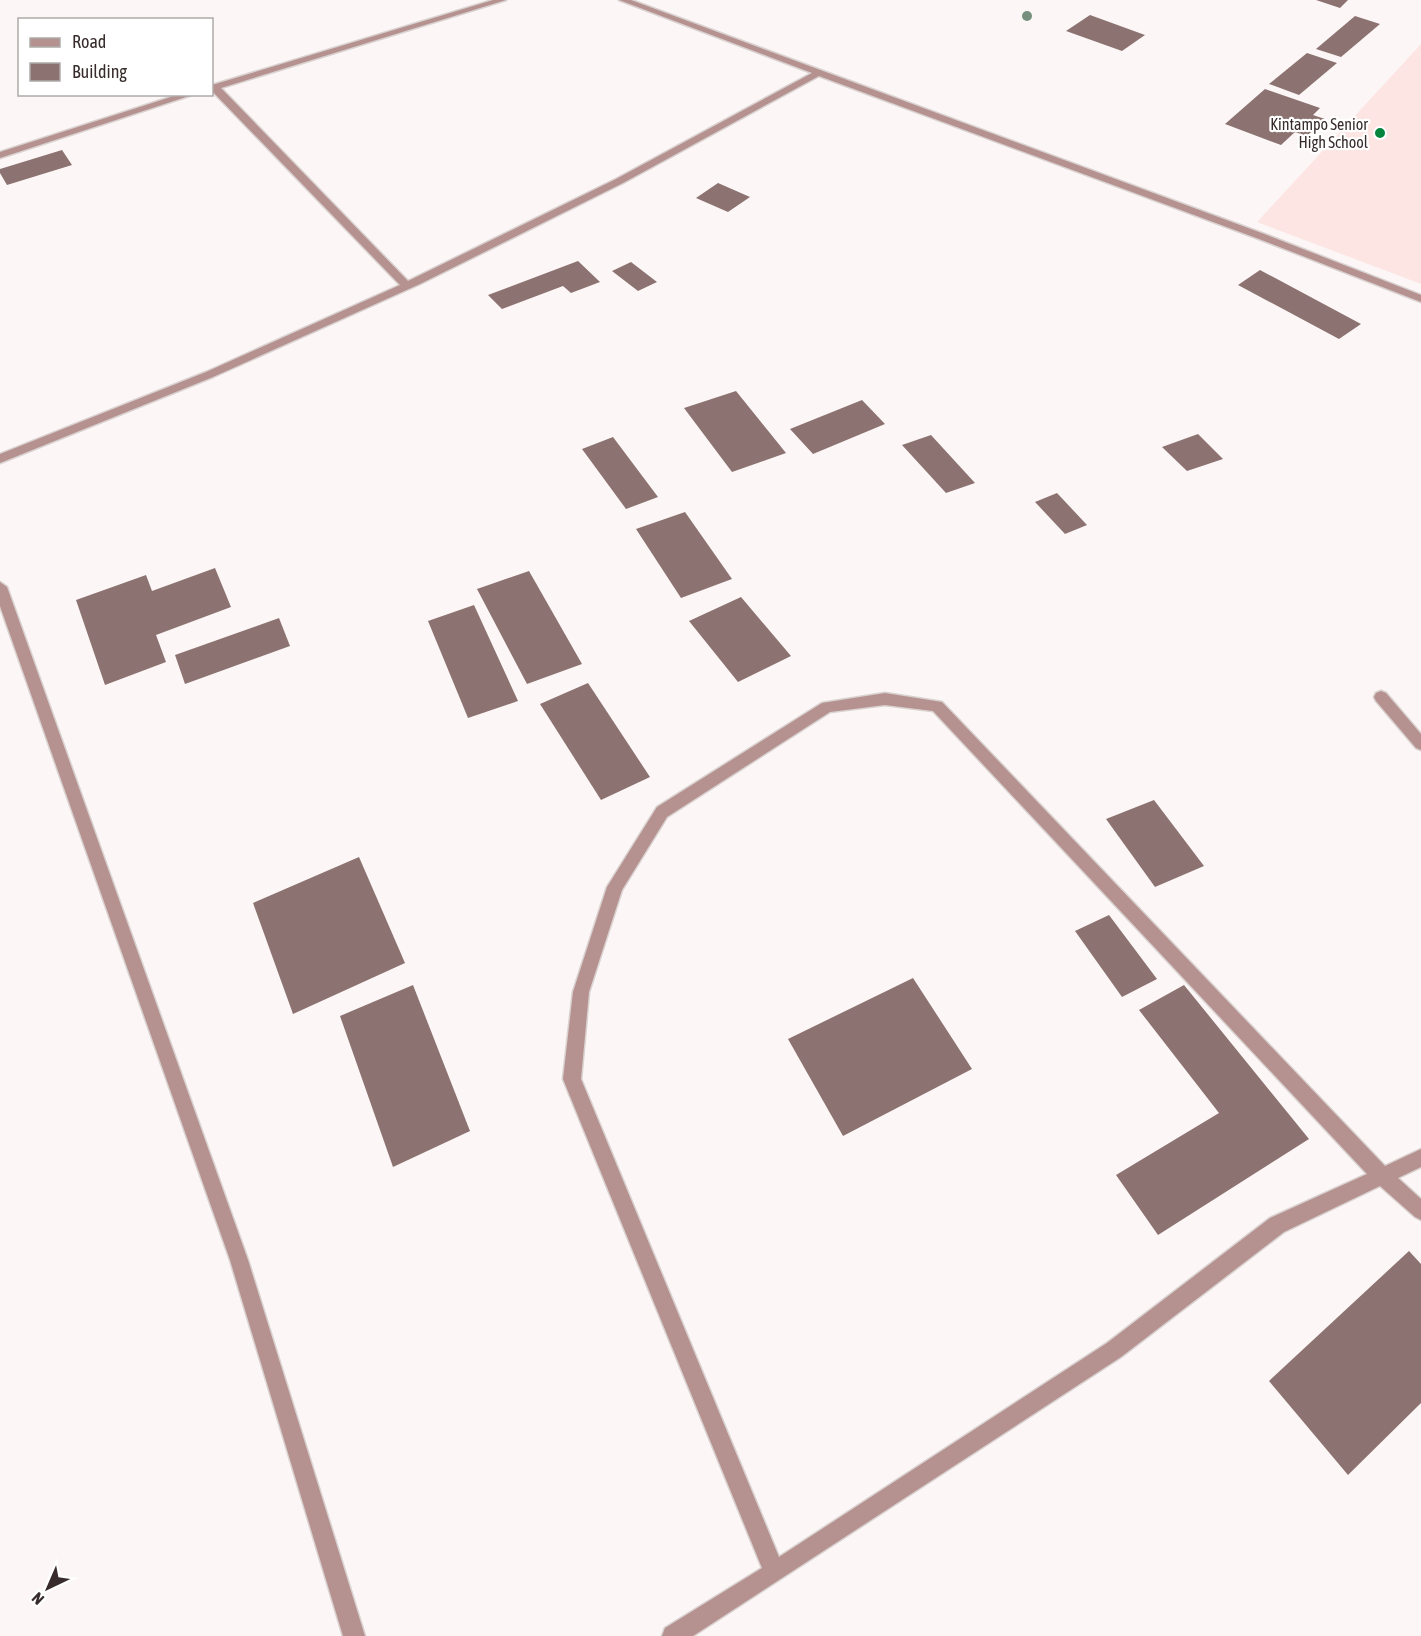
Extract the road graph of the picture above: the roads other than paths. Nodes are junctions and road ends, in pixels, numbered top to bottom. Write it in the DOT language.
graph roads {
  1 [pos="502,0"];
  2 [pos="623,0"];
  3 [pos="818,73"];
  4 [pos="213,87"];
  5 [pos="185,96"];
  6 [pos="0,155"];
  7 [pos="407,286"];
  8 [pos="1421,298"];
  9 [pos="0,459"];
  10 [pos="0,586"];
  11 [pos="1381,697"];
  12 [pos="1421,744"];
  13 [pos="1421,1158"];
  14 [pos="1382,1176"];
  15 [pos="1421,1211"];
  16 [pos="775,1572"];
  17 [pos="354,1636"];
  18 [pos="673,1636"];
  1 -- 4 [label="street"];
  2 -- 3 [label="street"];
  3 -- 7 [label="street"];
  3 -- 8 [label="street"];
  4 -- 7 [label="street"];
  5 -- 6 [label="street"];
  7 -- 9 [label="street"];
  10 -- 17 [label="street"];
  11 -- 12 [label="street"];
  13 -- 14 [label="street"];
  14 -- 15 [label="street"];
  14 -- 16 [label="street"];
  14 -- 16 [label="street"];
  16 -- 18 [label="street"];
}
